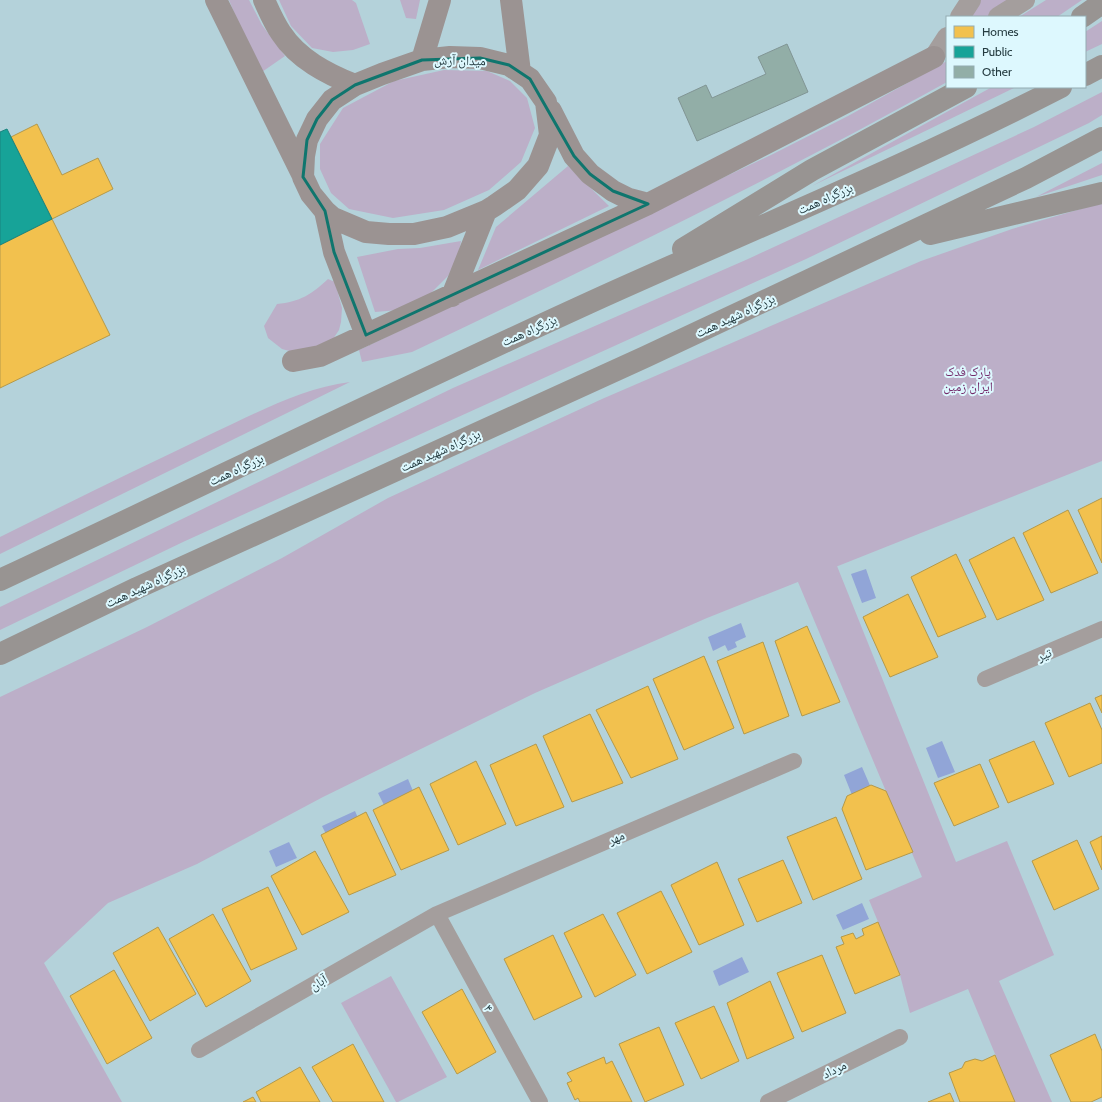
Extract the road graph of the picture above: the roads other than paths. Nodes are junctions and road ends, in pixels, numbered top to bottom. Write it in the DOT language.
graph roads {
  1 [pos="216,0"];
  2 [pos="264,0"];
  3 [pos="440,0"];
  4 [pos="511,0"];
  5 [pos="970,0"];
  6 [pos="1025,0"];
  7 [pos="1102,3"];
  8 [pos="961,16"];
  9 [pos="1000,16"];
  10 [pos="1083,16"];
  11 [pos="946,39"];
  12 [pos="940,53"];
  13 [pos="422,60"];
  14 [pos="1102,66"];
  15 [pos="520,72"];
  16 [pos="1086,74"];
  17 [pos="355,86"];
  18 [pos="964,88"];
  19 [pos="1059,88"];
  20 [pos="546,102"];
  21 [pos="1102,138"];
  22 [pos="303,177"];
  23 [pos="1102,193"];
  24 [pos="648,204"];
  25 [pos="325,211"];
  26 [pos="486,211"];
  27 [pos="881,246"];
  28 [pos="608,294"];
  29 [pos="452,296"];
  30 [pos="366,335"];
  31 [pos="294,361"];
  32 [pos="0,580"];
  33 [pos="1102,629"];
  34 [pos="0,654"];
  35 [pos="985,679"];
  36 [pos="794,761"];
  37 [pos="438,914"];
  38 [pos="900,1037"];
  39 [pos="199,1050"];
  40 [pos="540,1102"];
  41 [pos="768,1102"];
  1 -- 22 [label="main road"];
  2 -- 17 [label="main road"];
  3 -- 13 [label="main road"];
  4 -- 15 [label="main road"];
  5 -- 8 [label="street"];
  6 -- 9 [label="street"];
  7 -- 10 [label="highway"];
  11 -- 12 [label="street"];
  12 -- 24 [label="main road"];
  13 -- 15 [label="main road, میدان آرش"];
  13 -- 17 [label="main road, میدان آرش"];
  14 -- 16 [label="highway"];
  15 -- 20 [label="main road, میدان آرش"];
  17 -- 22 [label="main road, میدان آرش"];
  18 -- 28 [label="highway"];
  19 -- 28 [label="highway, بزرگراه همت"];
  20 -- 24 [label="main road"];
  20 -- 26 [label="main road, میدان آرش"];
  21 -- 27 [label="highway"];
  22 -- 25 [label="main road, میدان آرش"];
  23 -- 27 [label="highway"];
  24 -- 29 [label="main road"];
  25 -- 26 [label="main road, میدان آرش"];
  25 -- 30 [label="main road"];
  26 -- 29 [label="main road"];
  27 -- 34 [label="highway, بزرگراه شهید همت"];
  28 -- 32 [label="highway, بزرگراه همت"];
  29 -- 30 [label="main road"];
  30 -- 31 [label="main road"];
  33 -- 35 [label="street, تیر"];
  36 -- 37 [label="street, مهر"];
  37 -- 39 [label="street, آبان"];
  37 -- 40 [label="street, ۴"];
  38 -- 41 [label="street, مرداد"];
}
